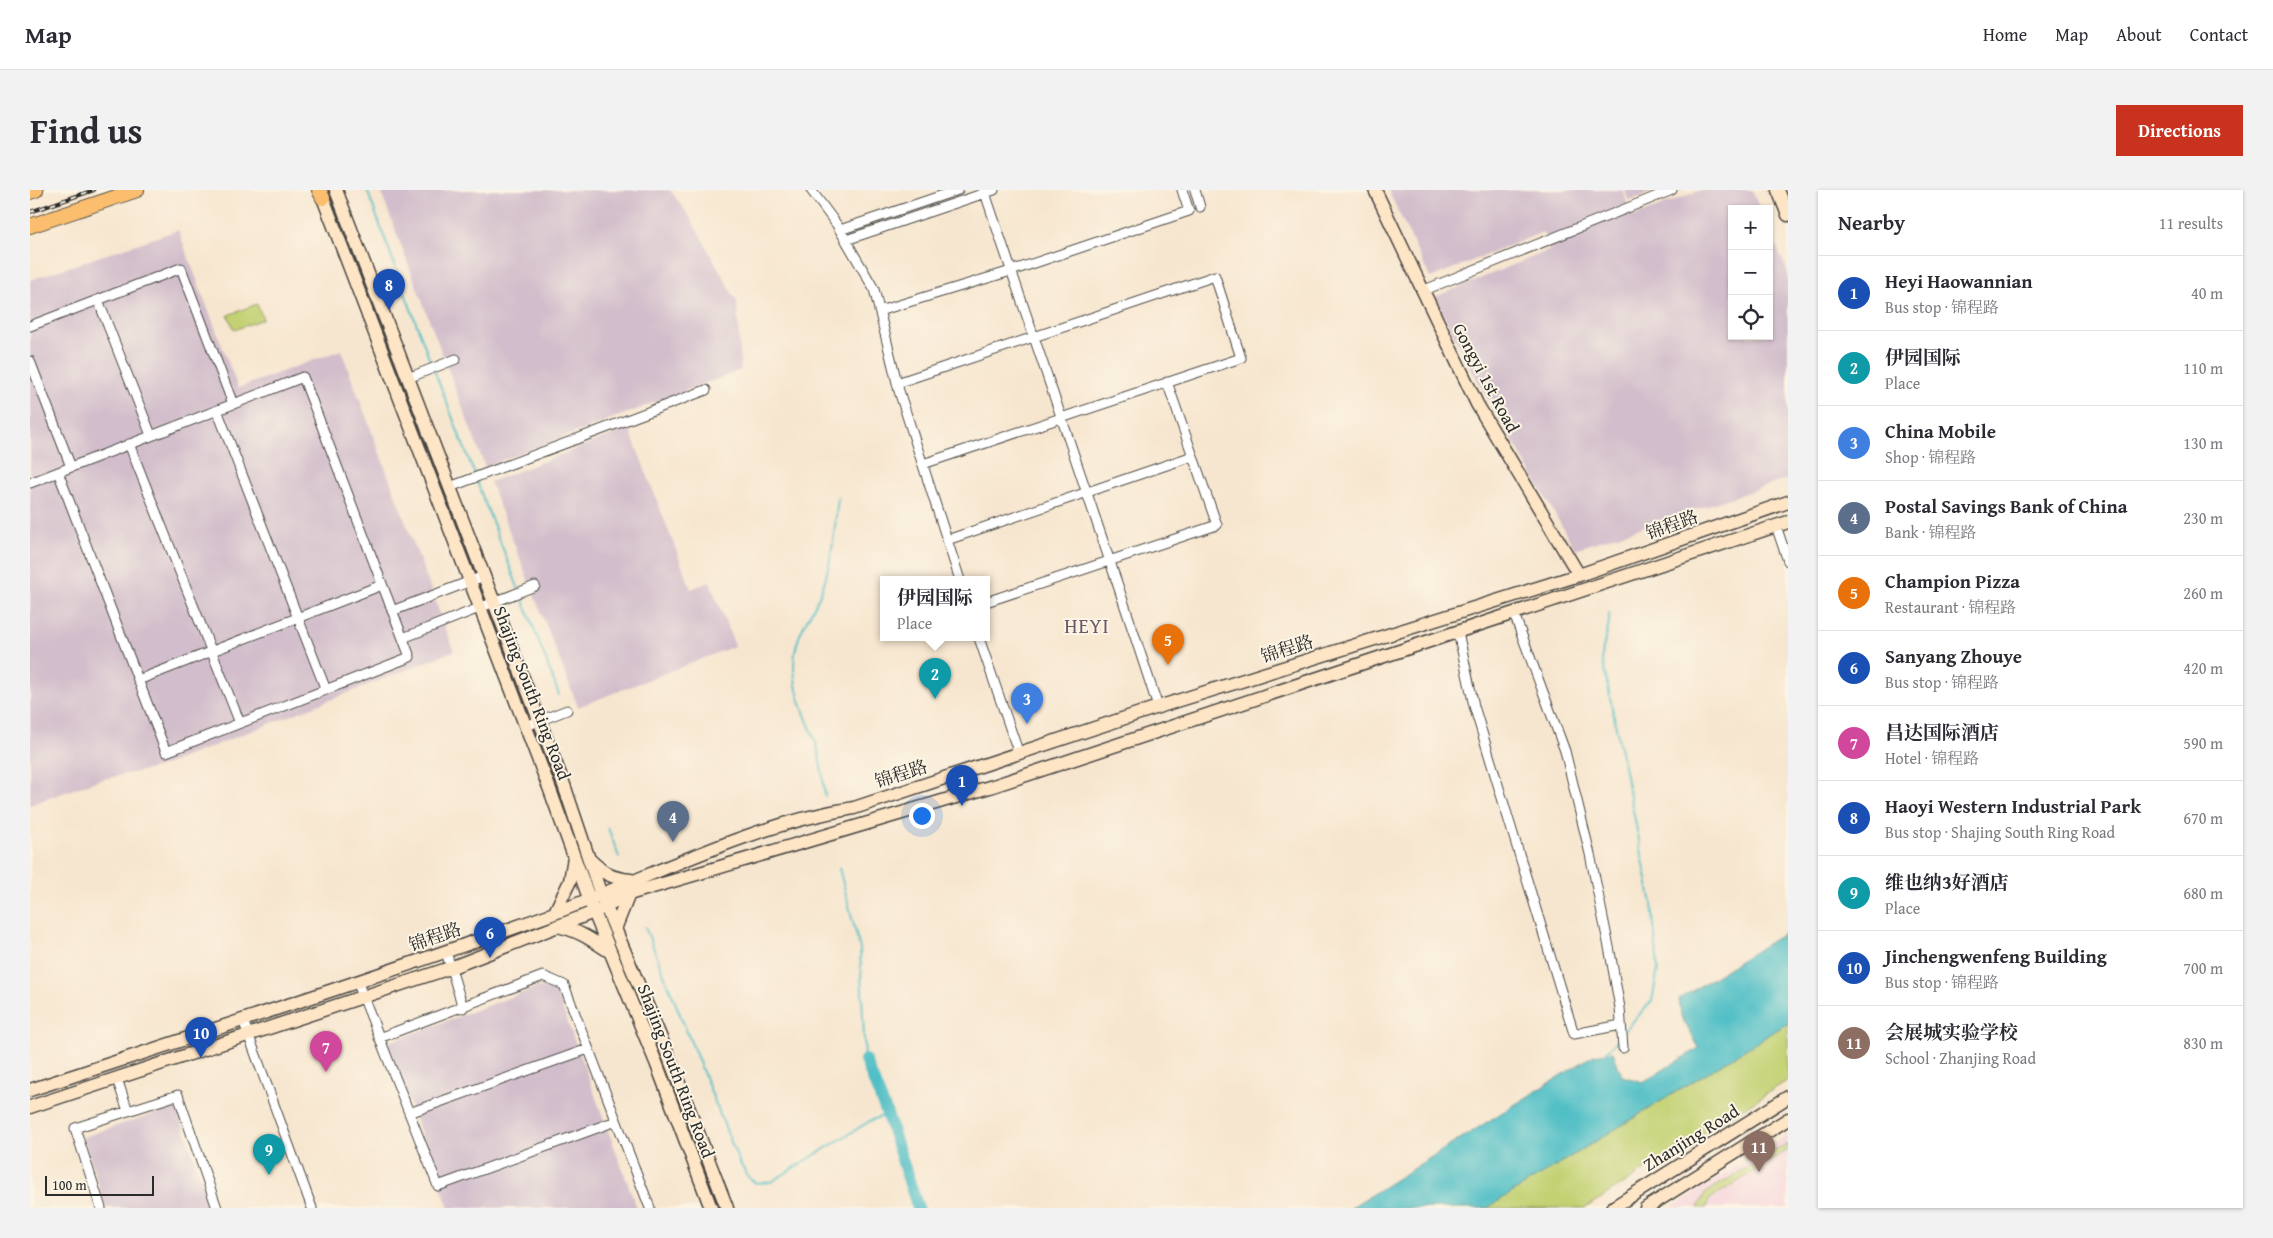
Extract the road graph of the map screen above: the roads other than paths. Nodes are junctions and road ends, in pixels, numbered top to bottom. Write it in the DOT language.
graph roads {
  1 [pos="36,190"];
  2 [pos="136,190"];
  3 [pos="336,190"];
  4 [pos="811,190"];
  5 [pos="958,190"];
  6 [pos="994,190"];
  7 [pos="1182,190"];
  8 [pos="1195,190"];
  9 [pos="1375,190"];
  10 [pos="1672,190"];
  11 [pos="1778,190"];
  12 [pos="30,192"];
  13 [pos="984,192"];
  14 [pos="320,193"];
  15 [pos="1200,207"];
  16 [pos="1788,216"];
  17 [pos="30,226"];
  18 [pos="840,230"];
  19 [pos="846,240"];
  20 [pos="1011,271"];
  21 [pos="1422,291"];
  22 [pos="98,300"];
  23 [pos="880,311"];
  24 [pos="30,326"];
  25 [pos="1033,338"];
  26 [pos="456,359"];
  27 [pos="30,361"];
  28 [pos="408,378"];
  29 [pos="1167,382"];
  30 [pos="897,383"];
  31 [pos="706,390"];
  32 [pos="233,404"];
  33 [pos="217,410"];
  34 [pos="1062,417"];
  35 [pos="151,436"];
  36 [pos="129,444"];
  37 [pos="1193,456"];
  38 [pos="923,464"];
  39 [pos="71,467"];
  40 [pos="58,472"];
  41 [pos="30,483"];
  42 [pos="450,487"];
  43 [pos="1088,493"];
  44 [pos="1788,502"];
  45 [pos="1782,524"];
  46 [pos="947,540"];
  47 [pos="1111,561"];
  48 [pos="1788,561"];
  49 [pos="1579,575"];
  50 [pos="484,576"];
  51 [pos="959,576"];
  52 [pos="470,581"];
  53 [pos="382,586"];
  54 [pos="535,586"];
  55 [pos="990,601"];
  56 [pos="494,603"];
  57 [pos="481,608"];
  58 [pos="392,612"];
  59 [pos="1514,614"];
  60 [pos="298,617"];
  61 [pos="1458,632"];
  62 [pos="403,638"];
  63 [pos="980,641"];
  64 [pos="211,652"];
  65 [pos="138,680"];
  66 [pos="326,690"];
  67 [pos="1165,705"];
  68 [pos="567,710"];
  69 [pos="539,720"];
  70 [pos="240,723"];
  71 [pos="1178,724"];
  72 [pos="526,726"];
  73 [pos="1019,754"];
  74 [pos="574,857"];
  75 [pos="589,860"];
  76 [pos="634,880"];
  77 [pos="629,894"];
  78 [pos="599,900"];
  79 [pos="554,912"];
  80 [pos="594,912"];
  81 [pos="557,926"];
  82 [pos="615,929"];
  83 [pos="446,952"];
  84 [pos="610,952"];
  85 [pos="450,968"];
  86 [pos="357,981"];
  87 [pos="363,997"];
  88 [pos="463,1008"];
  89 [pos="243,1020"];
  90 [pos="1621,1025"];
  91 [pos="248,1035"];
  92 [pos="379,1038"];
  93 [pos="1623,1048"];
  94 [pos="588,1049"];
  95 [pos="117,1078"];
  96 [pos="30,1090"];
  97 [pos="1788,1097"];
  98 [pos="30,1108"];
  99 [pos="128,1111"];
  100 [pos="409,1113"];
  101 [pos="1788,1119"];
  102 [pos="616,1121"];
  103 [pos="101,1208"];
  104 [pos="217,1208"];
  105 [pos="312,1208"];
  106 [pos="650,1208"];
  107 [pos="711,1208"];
  108 [pos="726,1208"];
  109 [pos="1612,1208"];
  110 [pos="1646,1208"];
  1 -- 12 [label="main road"];
  2 -- 17 [label="main road"];
  3 -- 28 [label="main road, Shajing South Ring Road"];
  4 -- 18 [label="street"];
  5 -- 18 [label="street"];
  6 -- 13 [label="street"];
  7 -- 20 [label="street"];
  8 -- 15 [label="street"];
  9 -- 21 [label="main road, Gongyi 1st Road"];
  10 -- 21 [label="street"];
  11 -- 16 [label="main road"];
  13 -- 19 [label="street"];
  13 -- 20 [label="street"];
  14 -- 52 [label="main road, Shajing South Ring Road"];
  18 -- 19 [label="street"];
  19 -- 23 [label="street"];
  20 -- 23 [label="street"];
  20 -- 25 [label="street"];
  21 -- 49 [label="main road, Gongyi 1st Road"];
  22 -- 24 [label="street"];
  22 -- 32 [label="street"];
  22 -- 35 [label="street"];
  23 -- 30 [label="street"];
  25 -- 29 [label="street"];
  25 -- 30 [label="street"];
  25 -- 34 [label="street"];
  26 -- 28 [label="street"];
  27 -- 39 [label="street"];
  28 -- 42 [label="main road, Shajing South Ring Road"];
  29 -- 34 [label="street"];
  29 -- 37 [label="street"];
  30 -- 38 [label="street"];
  31 -- 42 [label="street"];
  32 -- 33 [label="street"];
  32 -- 53 [label="street"];
  33 -- 35 [label="street"];
  33 -- 60 [label="street"];
  34 -- 38 [label="street"];
  34 -- 43 [label="street"];
  35 -- 36 [label="street"];
  36 -- 39 [label="street"];
  36 -- 64 [label="street"];
  37 -- 43 [label="street"];
  37 -- 47 [label="street"];
  38 -- 46 [label="street"];
  39 -- 40 [label="street"];
  40 -- 41 [label="street"];
  40 -- 65 [label="street"];
  42 -- 50 [label="main road, Shajing South Ring Road"];
  43 -- 46 [label="street"];
  43 -- 47 [label="street"];
  44 -- 49 [label="main road, 锦程路"];
  45 -- 48 [label="street"];
  45 -- 59 [label="main road, 锦程路"];
  46 -- 51 [label="street"];
  47 -- 55 [label="street"];
  47 -- 67 [label="street"];
  49 -- 67 [label="main road, 锦程路"];
  50 -- 52 [label="street"];
  50 -- 56 [label="main road, Shajing South Ring Road"];
  52 -- 57 [label="main road, Shajing South Ring Road"];
  52 -- 58 [label="street"];
  53 -- 58 [label="street"];
  53 -- 60 [label="street"];
  54 -- 56 [label="street"];
  56 -- 57 [label="street"];
  56 -- 69 [label="main road, Shajing South Ring Road"];
  57 -- 62 [label="street"];
  57 -- 72 [label="main road, Shajing South Ring Road"];
  58 -- 62 [label="street"];
  59 -- 61 [label="main road, 锦程路"];
  59 -- 90 [label="street"];
  60 -- 64 [label="street"];
  60 -- 66 [label="street"];
  61 -- 71 [label="main road, 锦程路"];
  61 -- 90 [label="street"];
  62 -- 66 [label="street"];
  63 -- 73 [label="street"];
  64 -- 65 [label="street"];
  64 -- 70 [label="street"];
  65 -- 70 [label="street"];
  66 -- 70 [label="street"];
  67 -- 71 [label="main road"];
  67 -- 73 [label="main road, 锦程路"];
  68 -- 69 [label="street"];
  69 -- 72 [label="street"];
  69 -- 75 [label="main road, Shajing South Ring Road"];
  71 -- 77 [label="main road, 锦程路"];
  72 -- 74 [label="main road, Shajing South Ring Road"];
  73 -- 76 [label="main road, 锦程路"];
  74 -- 78 [label="main road, Shajing South Ring Road"];
  74 -- 79 [label="main road"];
  75 -- 76 [label="main road"];
  75 -- 78 [label="main road, Shajing South Ring Road"];
  76 -- 78 [label="main road, 锦程路"];
  77 -- 78 [label="main road, 锦程路"];
  77 -- 82 [label="main road"];
  78 -- 79 [label="main road, 锦程路"];
  78 -- 80 [label="main road, Shajing South Ring Road"];
  78 -- 82 [label="main road, Shajing South Ring Road"];
  79 -- 83 [label="main road, 锦程路"];
  80 -- 81 [label="main road, 锦程路"];
  80 -- 84 [label="main road, Shajing South Ring Road"];
  81 -- 84 [label="main road"];
  81 -- 85 [label="main road, 锦程路"];
  82 -- 108 [label="main road, Shajing South Ring Road"];
  83 -- 85 [label="street"];
  83 -- 86 [label="main road, 锦程路"];
  84 -- 107 [label="main road, Shajing South Ring Road"];
  85 -- 87 [label="main road, 锦程路"];
  85 -- 88 [label="street"];
  86 -- 87 [label="street"];
  86 -- 89 [label="main road, 锦程路"];
  87 -- 91 [label="main road, 锦程路"];
  87 -- 92 [label="street"];
  88 -- 92 [label="street"];
  88 -- 94 [label="street"];
  89 -- 91 [label="street"];
  89 -- 96 [label="main road, 锦程路"];
  90 -- 93 [label="street"];
  91 -- 95 [label="main road, 锦程路"];
  91 -- 105 [label="street"];
  92 -- 100 [label="street"];
  94 -- 100 [label="street"];
  94 -- 102 [label="street"];
  95 -- 98 [label="main road, 锦程路"];
  95 -- 99 [label="street"];
  97 -- 109 [label="main road, Zhanjing Road"];
  99 -- 103 [label="street"];
  99 -- 104 [label="street"];
  100 -- 102 [label="street"];
  101 -- 110 [label="main road, Zhanjing Road"];
  102 -- 106 [label="street"];
}
